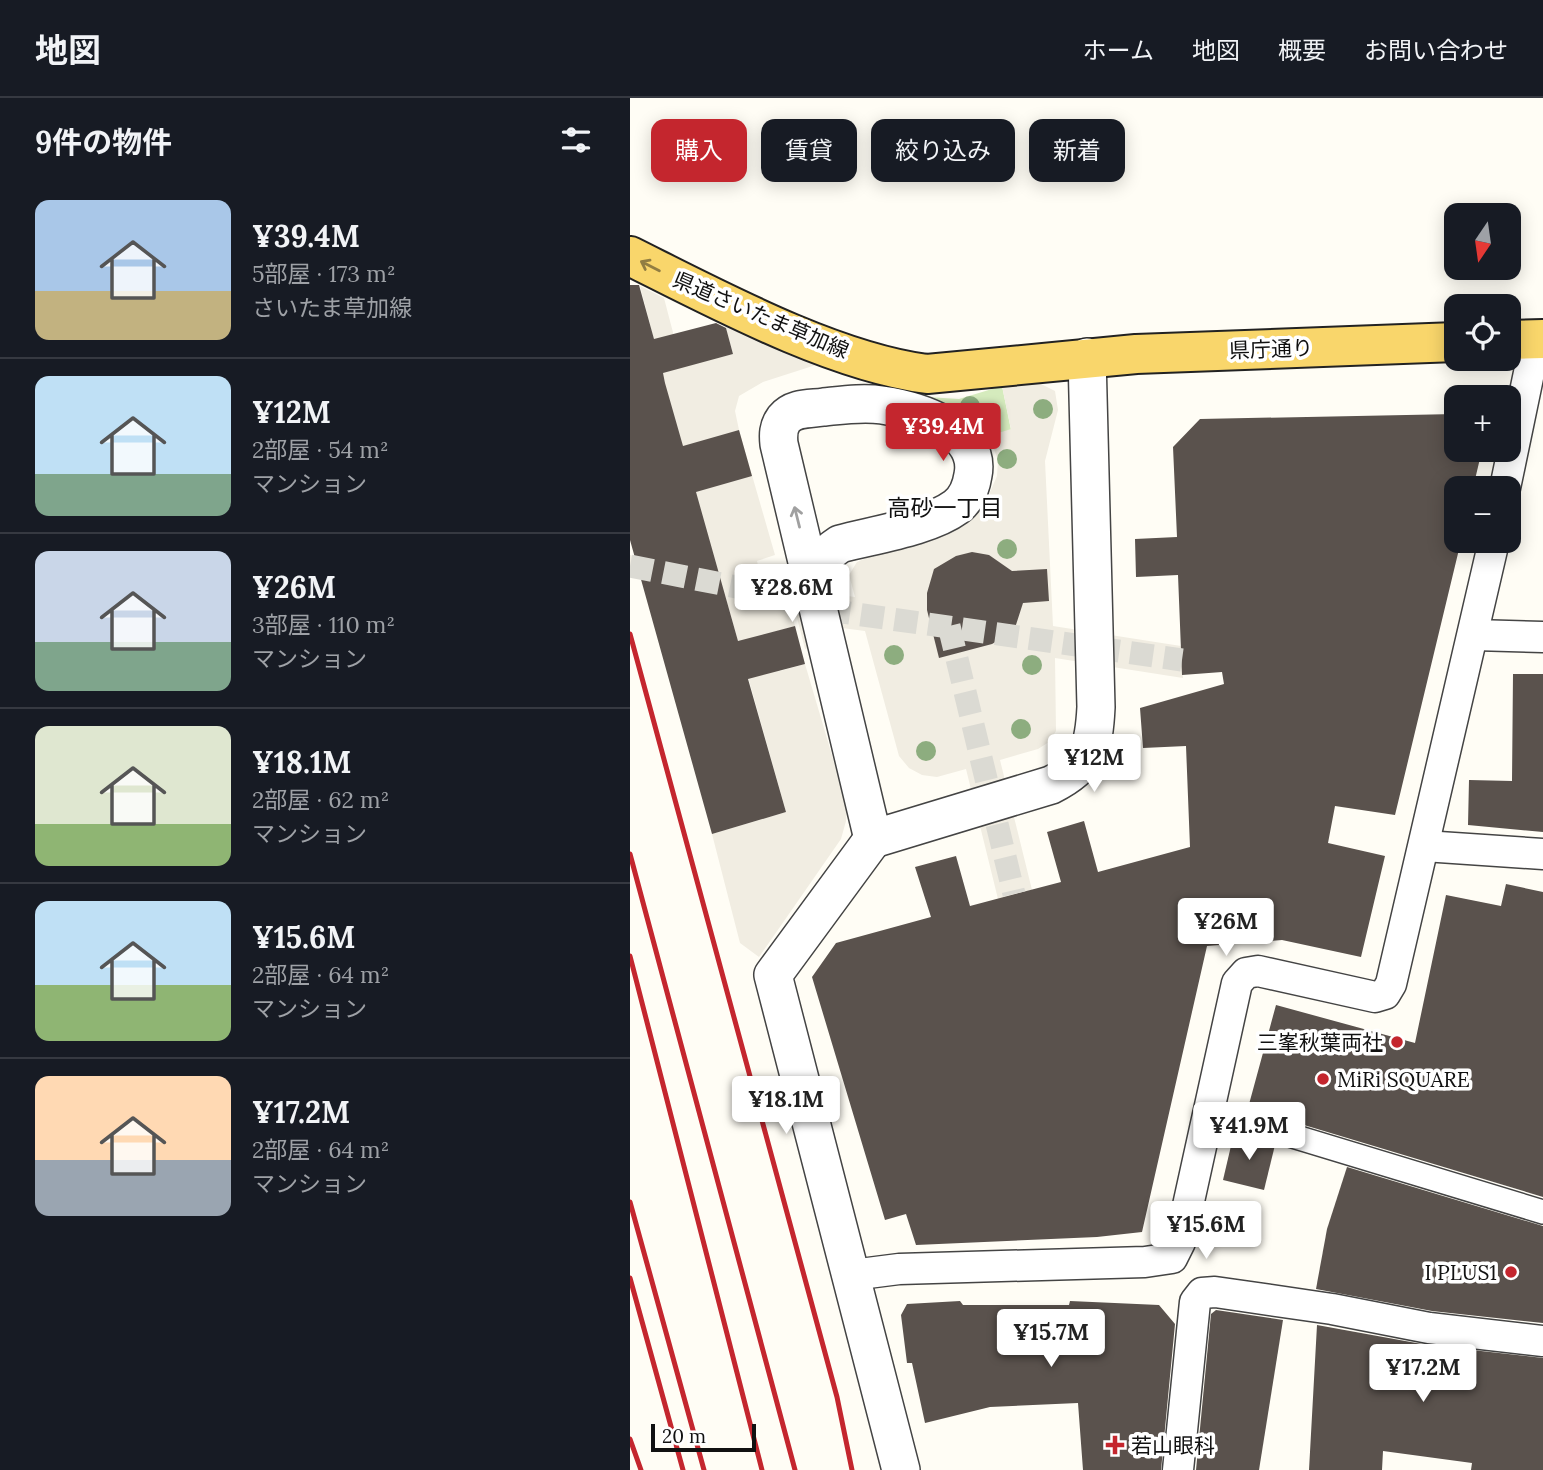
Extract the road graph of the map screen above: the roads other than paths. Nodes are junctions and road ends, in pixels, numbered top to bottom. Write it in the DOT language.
graph roads {
  1 [pos="630,256"];
  2 [pos="1529,339"];
  3 [pos="1444,343"];
  4 [pos="1087,358"];
  5 [pos="887,387"];
  6 [pos="1507,476"];
  7 [pos="1491,553"];
  8 [pos="812,584"];
  9 [pos="1474,635"];
  10 [pos="1543,637"];
  11 [pos="873,839"];
  12 [pos="1424,846"];
  13 [pos="1543,854"];
  14 [pos="1207,1110"];
  15 [pos="1543,1212"];
  16 [pos="1171,1258"];
  17 [pos="852,1275"];
  18 [pos="1200,1296"];
  19 [pos="1543,1341"];
  20 [pos="901,1470"];
  21 [pos="1178,1470"];
  5 -- 1 [label="main road, 県道さいたま草加線, one-way"];
  2 -- 6 [label="street"];
  3 -- 4 [label="main road, 県庁通り"];
  4 -- 5 [label="main road, 県道さいたま草加線"];
  4 -- 11 [label="street"];
  8 -- 5 [label="street, one-way"];
  5 -- 8 [label="street"];
  7 -- 9 [label="street"];
  8 -- 11 [label="street"];
  9 -- 10 [label="street"];
  9 -- 12 [label="street"];
  11 -- 17 [label="street"];
  12 -- 13 [label="street"];
  12 -- 14 [label="street"];
  14 -- 15 [label="street"];
  14 -- 16 [label="street"];
  16 -- 17 [label="street"];
  16 -- 18 [label="street"];
  17 -- 20 [label="street"];
  18 -- 19 [label="street"];
  18 -- 21 [label="street"];
}
